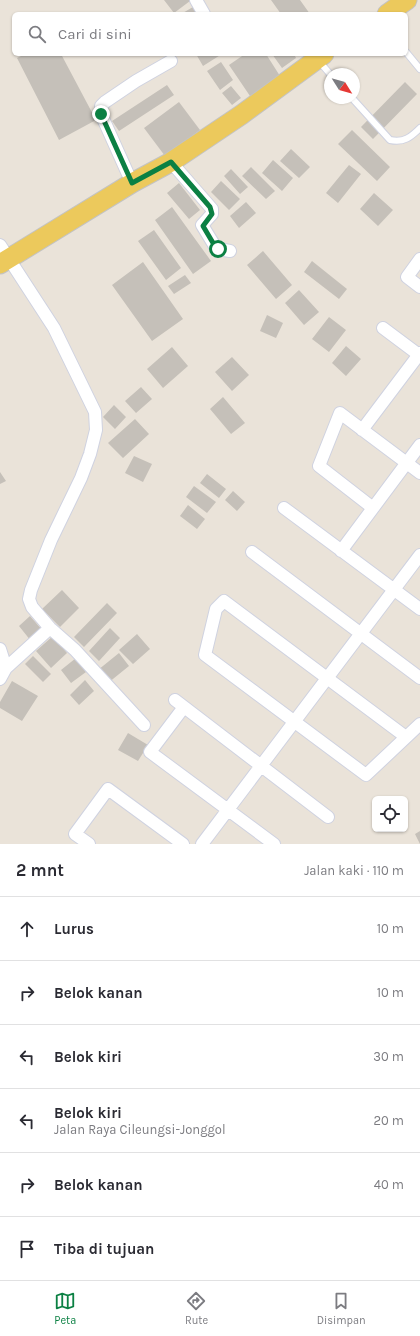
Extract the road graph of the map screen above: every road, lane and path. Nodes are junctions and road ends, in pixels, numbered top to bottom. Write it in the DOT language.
graph roads {
  1 [pos="196,0"];
  2 [pos="203,12"];
  3 [pos="408,54"];
  4 [pos="320,56"];
  5 [pos="171,61"];
  6 [pos="327,68"];
  7 [pos="420,69"];
  8 [pos="357,104"];
  9 [pos="420,128"];
  10 [pos="171,162"];
  11 [pos="132,183"];
  12 [pos="230,251"];
  13 [pos="3,256"];
  14 [pos="420,259"];
  15 [pos="420,287"];
  16 [pos="383,328"];
  17 [pos="419,354"];
  18 [pos="362,430"];
  19 [pos="420,445"];
  20 [pos="407,463"];
  21 [pos="420,473"];
  22 [pos="284,508"];
  23 [pos="373,508"];
  24 [pos="341,551"];
  25 [pos="252,552"];
  26 [pos="420,555"];
  27 [pos="394,590"];
  28 [pos="420,609"];
  29 [pos="50,628"];
  30 [pos="361,634"];
  31 [pos="0,649"];
  32 [pos="6,668"];
  33 [pos="0,678"];
  34 [pos="327,678"];
  35 [pos="420,678"];
  36 [pos="294,721"];
  37 [pos="420,724"];
  38 [pos="144,725"];
  39 [pos="406,737"];
  40 [pos="261,766"];
  41 [pos="228,810"];
  42 [pos="328,816"];
  43 [pos="89,844"];
  44 [pos="183,844"];
  45 [pos="202,844"];
  46 [pos="274,844"];
  1 -- 2 [label="street"];
  3 -- 7 [label="lane"];
  4 -- 6 [label="lane"];
  4 -- 10 [label="main road"];
  5 -- 11 [label="street"];
  8 -- 9 [label="lane"];
  10 -- 11 [label="main road"];
  10 -- 12 [label="street"];
  11 -- 13 [label="main road"];
  13 -- 29 [label="street"];
  14 -- 15 [label="street"];
  16 -- 17 [label="street"];
  17 -- 18 [label="street"];
  18 -- 20 [label="street"];
  18 -- 23 [label="street"];
  19 -- 20 [label="street"];
  20 -- 21 [label="street"];
  20 -- 23 [label="street"];
  22 -- 24 [label="street"];
  23 -- 24 [label="street"];
  24 -- 27 [label="street"];
  25 -- 30 [label="street"];
  26 -- 27 [label="street"];
  27 -- 28 [label="street"];
  27 -- 30 [label="street"];
  29 -- 32 [label="street"];
  29 -- 38 [label="street"];
  30 -- 34 [label="street"];
  30 -- 35 [label="street"];
  31 -- 32 [label="street"];
  32 -- 33 [label="street"];
  34 -- 36 [label="street"];
  34 -- 36 [label="street"];
  34 -- 39 [label="street"];
  36 -- 39 [label="street"];
  36 -- 40 [label="street"];
  37 -- 39 [label="street"];
  40 -- 41 [label="street"];
  40 -- 41 [label="street"];
  40 -- 42 [label="street"];
  41 -- 45 [label="street"];
  41 -- 46 [label="street"];
  43 -- 44 [label="street"];
}
